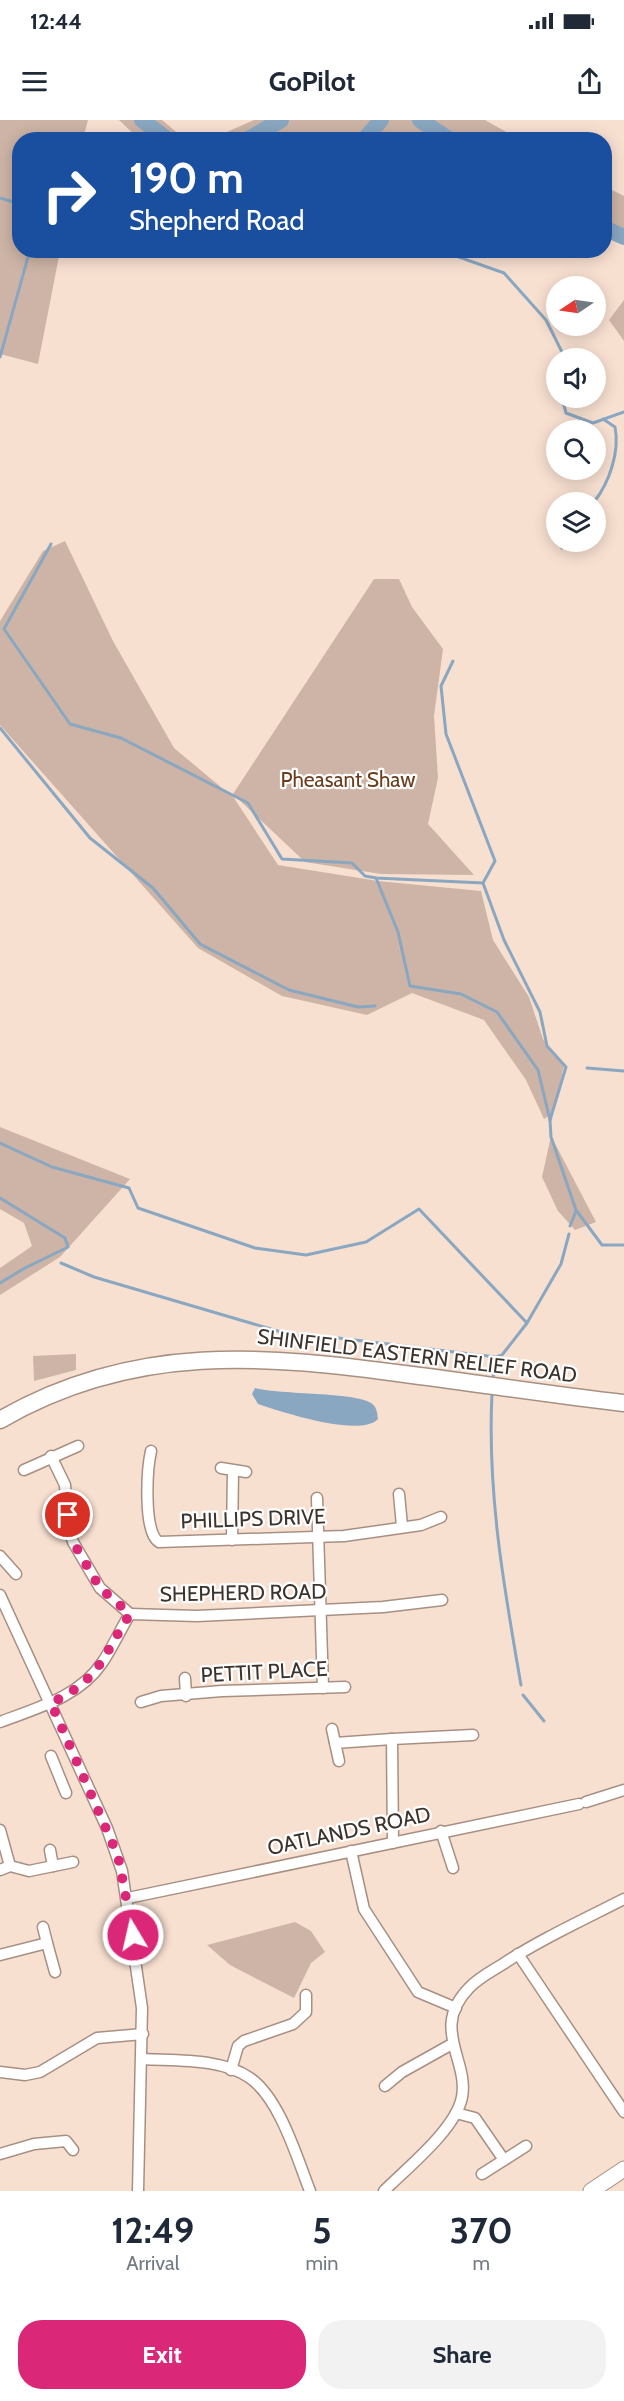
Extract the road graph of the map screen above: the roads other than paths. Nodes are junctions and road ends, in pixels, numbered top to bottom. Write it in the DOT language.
graph roads {
  1 [pos="624,1403"];
  2 [pos="0,1420"];
  3 [pos="78,1446"];
  4 [pos="151,1451"];
  5 [pos="51,1456"];
  6 [pos="221,1468"];
  7 [pos="24,1470"];
  8 [pos="233,1471"];
  9 [pos="246,1472"];
  10 [pos="399,1494"];
  11 [pos="317,1498"];
  12 [pos="441,1516"];
  13 [pos="402,1526"];
  14 [pos="318,1537"];
  15 [pos="232,1540"];
  16 [pos="0,1557"];
  17 [pos="16,1574"];
  18 [pos="0,1594"];
  19 [pos="442,1600"];
  20 [pos="321,1611"];
  21 [pos="130,1614"];
  22 [pos="185,1678"];
  23 [pos="323,1688"];
  24 [pos="345,1688"];
  25 [pos="186,1696"];
  26 [pos="141,1702"];
  27 [pos="51,1703"];
  28 [pos="0,1722"];
  29 [pos="332,1730"];
  30 [pos="473,1735"];
  31 [pos="392,1739"];
  32 [pos="335,1743"];
  33 [pos="51,1756"];
  34 [pos="339,1761"];
  35 [pos="81,1770"];
  36 [pos="60,1778"];
  37 [pos="624,1790"];
  38 [pos="66,1793"];
  39 [pos="0,1830"];
  40 [pos="441,1831"];
  41 [pos="393,1843"];
  42 [pos="50,1850"];
  43 [pos="351,1851"];
  44 [pos="73,1862"];
  45 [pos="53,1866"];
  46 [pos="5,1868"];
  47 [pos="453,1868"];
  48 [pos="128,1898"];
  49 [pos="624,1899"];
  50 [pos="43,1927"];
  51 [pos="46,1944"];
  52 [pos="518,1954"];
  53 [pos="0,1955"];
  54 [pos="55,1972"];
  55 [pos="306,1995"];
  56 [pos="456,2008"];
  57 [pos="143,2034"];
  58 [pos="452,2044"];
  59 [pos="143,2059"];
  60 [pos="231,2070"];
  61 [pos="0,2072"];
  62 [pos="385,2086"];
  63 [pos="624,2112"];
  64 [pos="456,2113"];
  65 [pos="69,2141"];
  66 [pos="526,2146"];
  67 [pos="0,2154"];
  68 [pos="504,2160"];
  69 [pos="624,2169"];
  70 [pos="482,2174"];
  71 [pos="138,2191"];
  72 [pos="310,2191"];
  73 [pos="384,2191"];
  74 [pos="591,2191"];
  1 -- 2 [label="main road, SHINFIELD EASTERN RELIEF ROAD"];
  3 -- 5 [label="street"];
  4 -- 15 [label="street, PHILLIPS DRIVE"];
  5 -- 7 [label="street"];
  5 -- 21 [label="street"];
  6 -- 8 [label="street"];
  8 -- 9 [label="street"];
  8 -- 15 [label="street"];
  10 -- 13 [label="street"];
  11 -- 14 [label="street"];
  12 -- 13 [label="street, PHILLIPS DRIVE"];
  13 -- 14 [label="street, PHILLIPS DRIVE"];
  14 -- 15 [label="street, PHILLIPS DRIVE"];
  14 -- 20 [label="street"];
  16 -- 17 [label="street"];
  18 -- 27 [label="street"];
  19 -- 20 [label="street, SHEPHERD ROAD"];
  20 -- 21 [label="street, SHEPHERD ROAD"];
  20 -- 23 [label="street"];
  21 -- 27 [label="street, SHEPHERD ROAD"];
  22 -- 25 [label="street, PETTIT PLACE"];
  23 -- 24 [label="street, PETTIT PLACE"];
  23 -- 25 [label="street, PETTIT PLACE"];
  25 -- 26 [label="street, PETTIT PLACE"];
  27 -- 28 [label="street, SHEPHERD ROAD"];
  27 -- 35 [label="street"];
  29 -- 32 [label="street"];
  30 -- 31 [label="street"];
  31 -- 32 [label="street"];
  31 -- 41 [label="street"];
  32 -- 34 [label="street"];
  33 -- 36 [label="street"];
  35 -- 36 [label="street"];
  35 -- 48 [label="street"];
  36 -- 38 [label="street"];
  37 -- 40 [label="street, OATLANDS ROAD"];
  39 -- 46 [label="street"];
  40 -- 41 [label="street, OATLANDS ROAD"];
  40 -- 47 [label="street"];
  41 -- 43 [label="street, OATLANDS ROAD"];
  42 -- 45 [label="street"];
  43 -- 48 [label="street, OATLANDS ROAD"];
  43 -- 56 [label="street"];
  44 -- 45 [label="street"];
  45 -- 46 [label="street"];
  48 -- 57 [label="street"];
  49 -- 52 [label="street"];
  50 -- 51 [label="street"];
  51 -- 53 [label="street"];
  51 -- 54 [label="street"];
  52 -- 56 [label="street"];
  52 -- 63 [label="street"];
  55 -- 60 [label="street"];
  56 -- 58 [label="street"];
  57 -- 59 [label="street"];
  57 -- 61 [label="street"];
  58 -- 62 [label="street"];
  58 -- 64 [label="street"];
  59 -- 60 [label="street"];
  59 -- 71 [label="street"];
  60 -- 72 [label="street"];
  64 -- 68 [label="street"];
  64 -- 73 [label="street"];
  65 -- 67 [label="street"];
  66 -- 68 [label="street"];
  68 -- 70 [label="street"];
  69 -- 74 [label="main road"];
}
